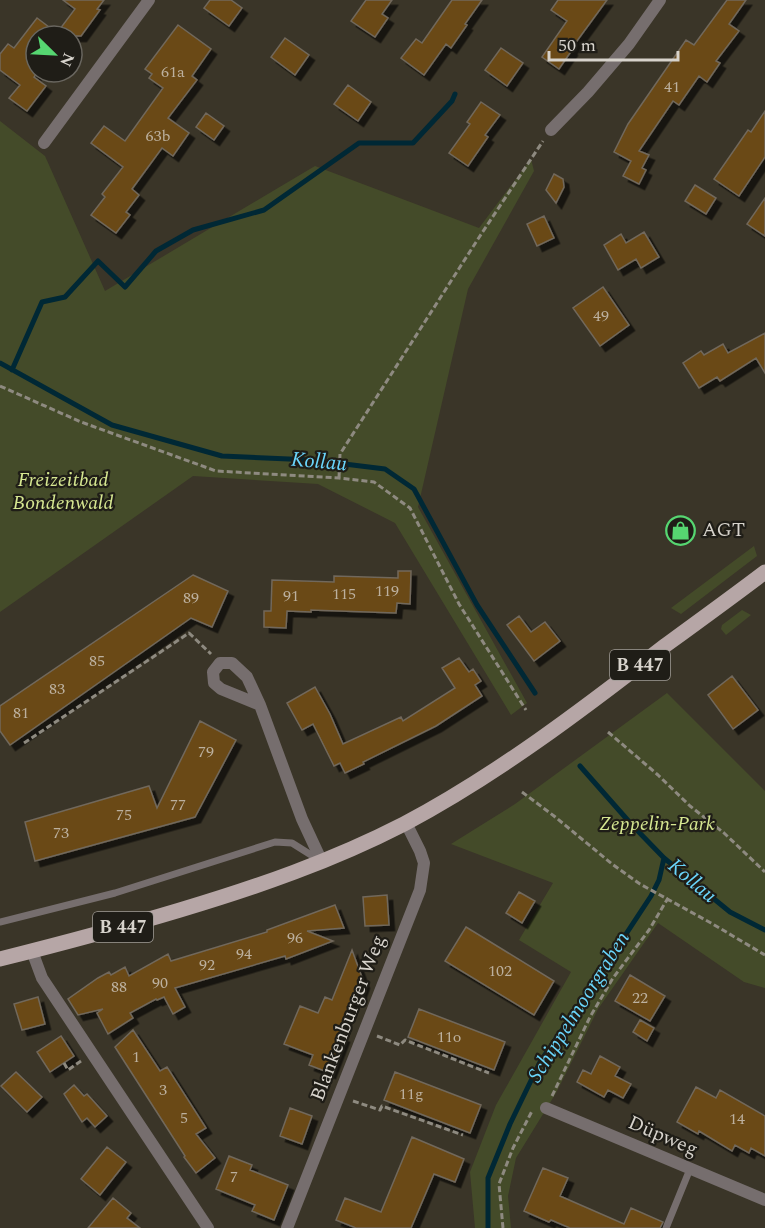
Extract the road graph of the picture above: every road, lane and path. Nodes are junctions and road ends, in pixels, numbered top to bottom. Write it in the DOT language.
graph roads {
  1 [pos="149,0"];
  2 [pos="660,0"];
  3 [pos="551,130"];
  4 [pos="44,142"];
  5 [pos="0,386"];
  6 [pos="339,478"];
  7 [pos="765,572"];
  8 [pos="220,663"];
  9 [pos="260,705"];
  10 [pos="526,710"];
  11 [pos="608,732"];
  12 [pos="24,743"];
  13 [pos="522,792"];
  14 [pos="406,823"];
  15 [pos="322,862"];
  16 [pos="765,872"];
  17 [pos="668,898"];
  18 [pos="0,922"];
  19 [pos="32,951"];
  20 [pos="765,955"];
  21 [pos="0,959"];
  22 [pos="364,1031"];
  23 [pos="93,1053"];
  24 [pos="64,1063"];
  25 [pos="489,1073"];
  26 [pos="339,1097"];
  27 [pos="546,1108"];
  28 [pos="463,1135"];
  29 [pos="690,1169"];
  30 [pos="765,1200"];
  31 [pos="208,1228"];
  32 [pos="287,1228"];
  33 [pos="504,1228"];
  34 [pos="666,1228"];
  1 -- 4 [label="street"];
  2 -- 3 [label="street"];
  3 -- 6 [label="path"];
  5 -- 6 [label="path"];
  6 -- 10 [label="path"];
  7 -- 14 [label="main road, B 447"];
  8 -- 9 [label="street"];
  8 -- 9 [label="street"];
  8 -- 12 [label="path"];
  9 -- 15 [label="street"];
  11 -- 16 [label="path"];
  13 -- 17 [label="path"];
  14 -- 15 [label="main road, B 447"];
  14 -- 22 [label="street, Blankenburger Weg"];
  15 -- 18 [label="lane"];
  15 -- 19 [label="main road, B 447"];
  17 -- 20 [label="path"];
  17 -- 27 [label="path"];
  19 -- 21 [label="main road, B 447"];
  19 -- 23 [label="street"];
  22 -- 25 [label="path"];
  22 -- 26 [label="street, Blankenburger Weg"];
  23 -- 24 [label="path"];
  23 -- 31 [label="street"];
  26 -- 28 [label="path"];
  26 -- 32 [label="street, Blankenburger Weg"];
  27 -- 29 [label="street, Düpweg"];
  27 -- 33 [label="path"];
  29 -- 30 [label="street, Düpweg"];
  29 -- 34 [label="lane"];
}
